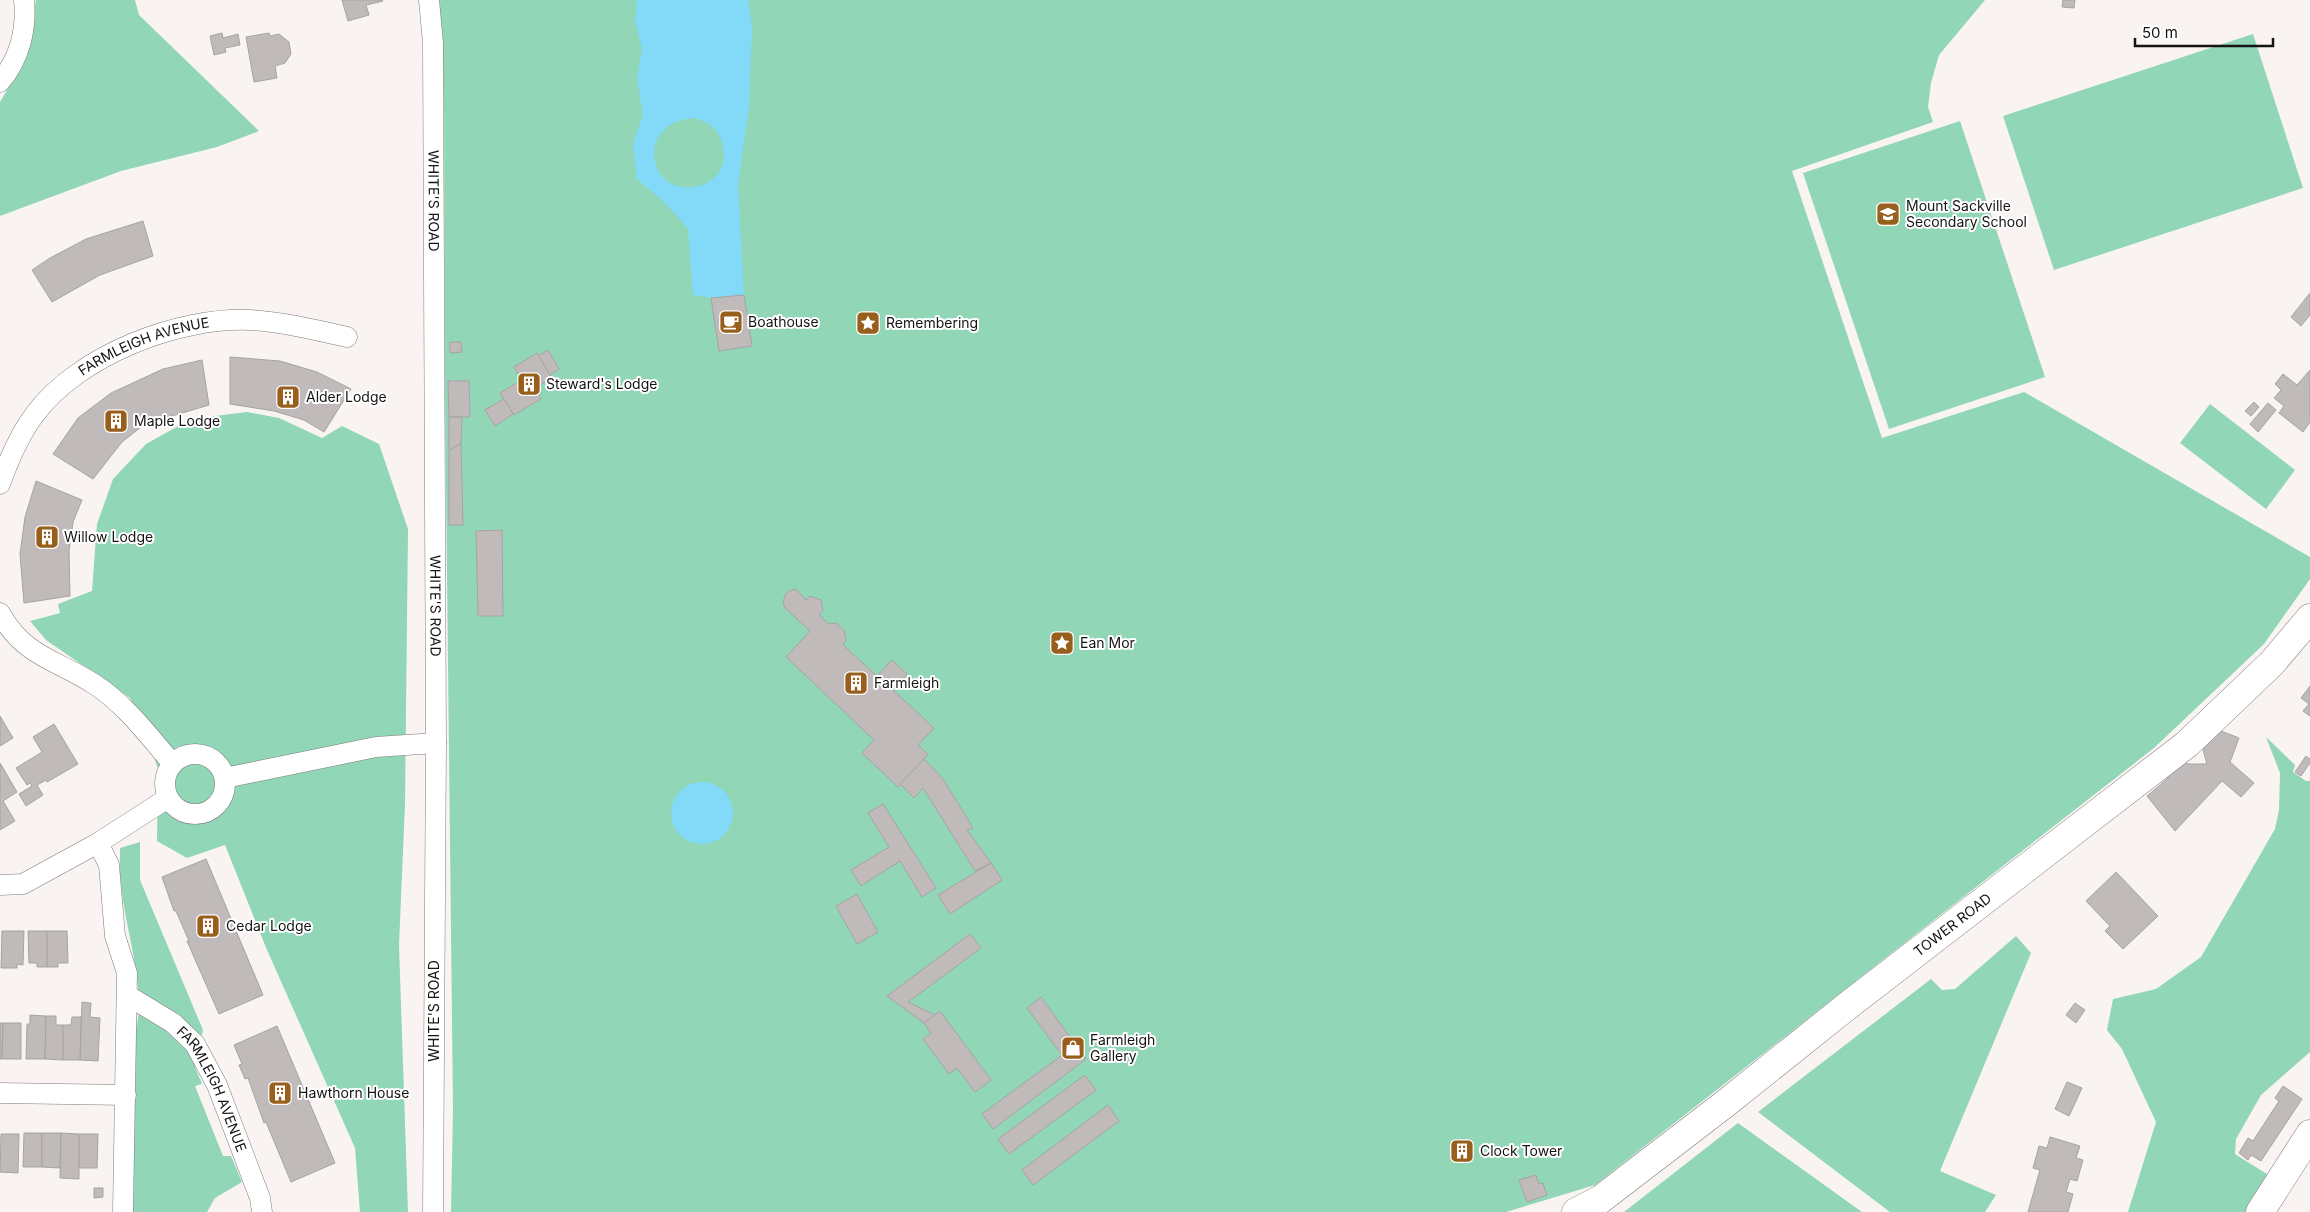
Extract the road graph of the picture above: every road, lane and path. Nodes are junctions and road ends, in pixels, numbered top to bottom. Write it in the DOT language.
graph roads {
  1 [pos="24,0"];
  2 [pos="430,0"];
  3 [pos="0,82"];
  4 [pos="347,337"];
  5 [pos="0,484"];
  6 [pos="0,613"];
  7 [pos="2310,618"];
  8 [pos="436,743"];
  9 [pos="172,763"];
  10 [pos="225,778"];
  11 [pos="168,798"];
  12 [pos="98,843"];
  13 [pos="0,885"];
  14 [pos="127,995"];
  15 [pos="0,1093"];
  16 [pos="126,1095"];
  17 [pos="2310,1134"];
  18 [pos="124,1212"];
  19 [pos="262,1212"];
  20 [pos="433,1212"];
  21 [pos="1576,1212"];
  22 [pos="2260,1212"];
  1 -- 3 [label="street"];
  2 -- 8 [label="street, WHITE'S ROAD"];
  4 -- 5 [label="street, FARMLEIGH AVENUE"];
  6 -- 9 [label="street"];
  7 -- 21 [label="street, TOWER ROAD"];
  8 -- 10 [label="street"];
  8 -- 20 [label="street, WHITE'S ROAD"];
  9 -- 10 [label="street"];
  9 -- 11 [label="street"];
  10 -- 11 [label="street"];
  11 -- 12 [label="street"];
  12 -- 13 [label="street"];
  12 -- 14 [label="street"];
  14 -- 16 [label="street"];
  14 -- 19 [label="street, FARMLEIGH AVENUE"];
  15 -- 16 [label="street"];
  16 -- 18 [label="street"];
  17 -- 22 [label="street"];
}
